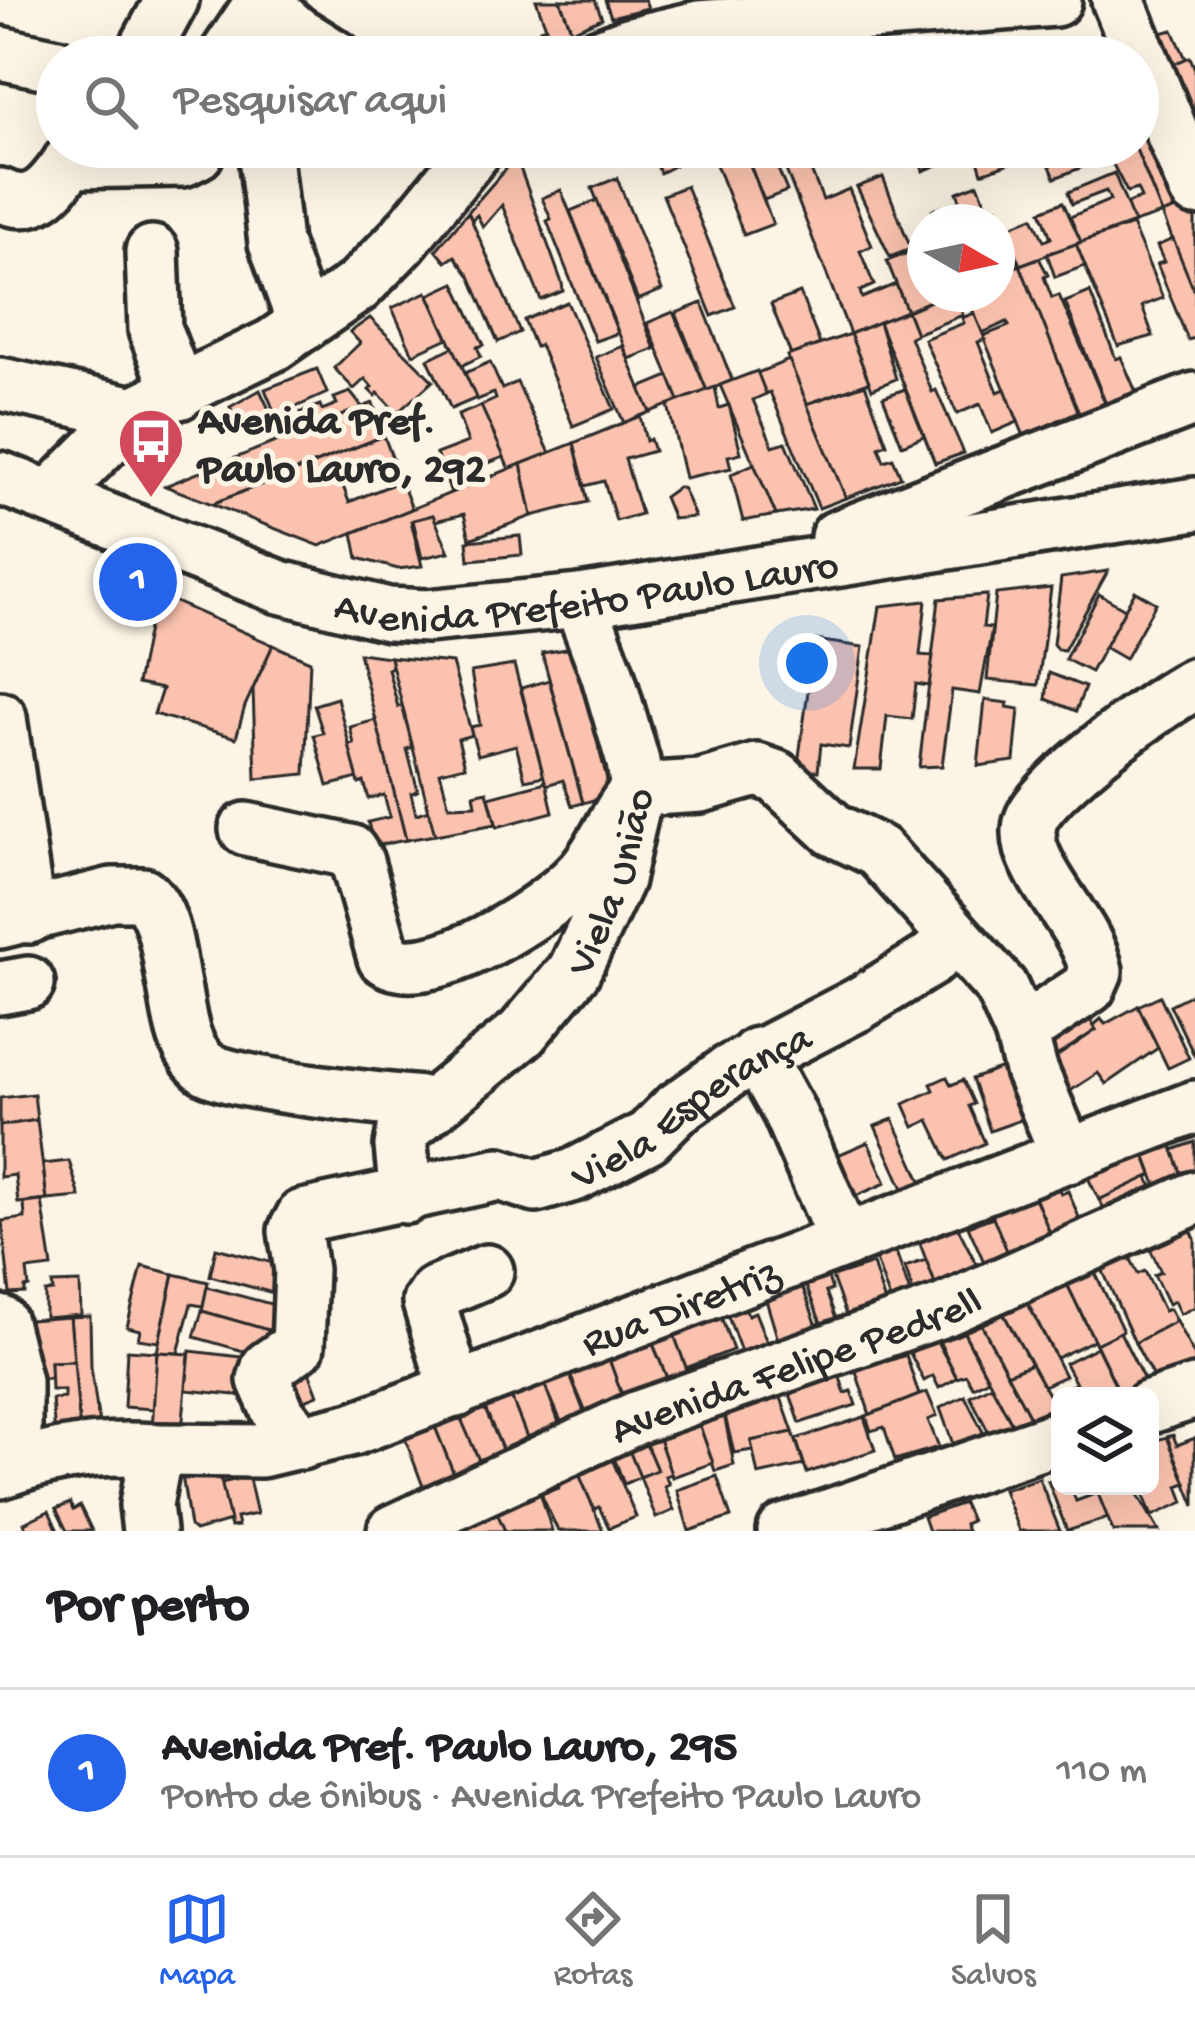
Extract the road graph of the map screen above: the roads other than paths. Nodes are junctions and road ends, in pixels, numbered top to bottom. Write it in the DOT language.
graph roads {
  1 [pos="172,0"];
  2 [pos="1055,0"];
  3 [pos="1118,0"];
  4 [pos="261,1"];
  5 [pos="152,36"];
  6 [pos="238,36"];
  7 [pos="302,36"];
  8 [pos="661,36"];
  9 [pos="1133,36"];
  10 [pos="0,52"];
  11 [pos="36,60"];
  12 [pos="1159,101"];
  13 [pos="64,168"];
  14 [pos="266,168"];
  15 [pos="461,168"];
  16 [pos="1195,189"];
  17 [pos="0,195"];
  18 [pos="152,252"];
  19 [pos="304,324"];
  20 [pos="0,384"];
  21 [pos="1195,400"];
  22 [pos="157,402"];
  23 [pos="0,478"];
  24 [pos="52,495"];
  25 [pos="1195,504"];
  26 [pos="711,579"];
  27 [pos="580,602"];
  28 [pos="1195,646"];
  29 [pos="1185,689"];
  30 [pos="0,718"];
  31 [pos="637,790"];
  32 [pos="246,829"];
  33 [pos="14,920"];
  34 [pos="955,938"];
  35 [pos="1021,1032"];
  36 [pos="757,1054"];
  37 [pos="434,1104"];
  38 [pos="1195,1107"];
  39 [pos="1068,1157"];
  40 [pos="406,1197"];
  41 [pos="1195,1198"];
  42 [pos="845,1241"];
  43 [pos="487,1271"];
  44 [pos="0,1322"];
  45 [pos="456,1391"];
  46 [pos="1195,1392"];
  47 [pos="1159,1404"];
  48 [pos="1051,1440"];
  49 [pos="301,1443"];
  50 [pos="156,1450"];
  51 [pos="8,1469"];
  52 [pos="148,1531"];
  53 [pos="394,1531"];
  54 [pos="784,1531"];
  1 -- 5 [label="street"];
  2 -- 8 [label="street"];
  3 -- 9 [label="street"];
  4 -- 6 [label="street"];
  4 -- 7 [label="street"];
  10 -- 11 [label="street"];
  12 -- 16 [label="street"];
  13 -- 17 [label="street"];
  14 -- 19 [label="street"];
  15 -- 19 [label="street"];
  18 -- 22 [label="street"];
  19 -- 22 [label="street"];
  20 -- 22 [label="street"];
  21 -- 26 [label="street"];
  22 -- 24 [label="street"];
  23 -- 24 [label="street, Avenida Prefeito Paulo Lauro"];
  24 -- 27 [label="street, Avenida Prefeito Paulo Lauro"];
  25 -- 26 [label="street, Avenida Prefeito Paulo Lauro"];
  26 -- 27 [label="street, Avenida Prefeito Paulo Lauro"];
  27 -- 31 [label="street, Viela União"];
  28 -- 29 [label="street"];
  29 -- 35 [label="street"];
  30 -- 33 [label="street"];
  31 -- 32 [label="street"];
  31 -- 34 [label="street"];
  31 -- 37 [label="street, Viela União"];
  33 -- 37 [label="street"];
  34 -- 35 [label="street"];
  34 -- 36 [label="street, Viela Esperança"];
  35 -- 39 [label="street"];
  36 -- 40 [label="street, Viela Esperança"];
  36 -- 42 [label="street"];
  37 -- 40 [label="street, Viela União"];
  38 -- 39 [label="street, Rua Diretriz"];
  39 -- 42 [label="street, Rua Diretriz"];
  40 -- 49 [label="street, Viela Esperança"];
  41 -- 53 [label="street, Avenida Felipe Pedrell"];
  42 -- 45 [label="street, Rua Diretriz"];
  43 -- 45 [label="street"];
  44 -- 51 [label="street"];
  45 -- 49 [label="street, Rua Diretriz"];
  46 -- 47 [label="street"];
  48 -- 54 [label="street"];
  49 -- 50 [label="street, Rua Diretriz"];
  50 -- 51 [label="street, Rua Diretriz"];
  50 -- 52 [label="street"];
}
